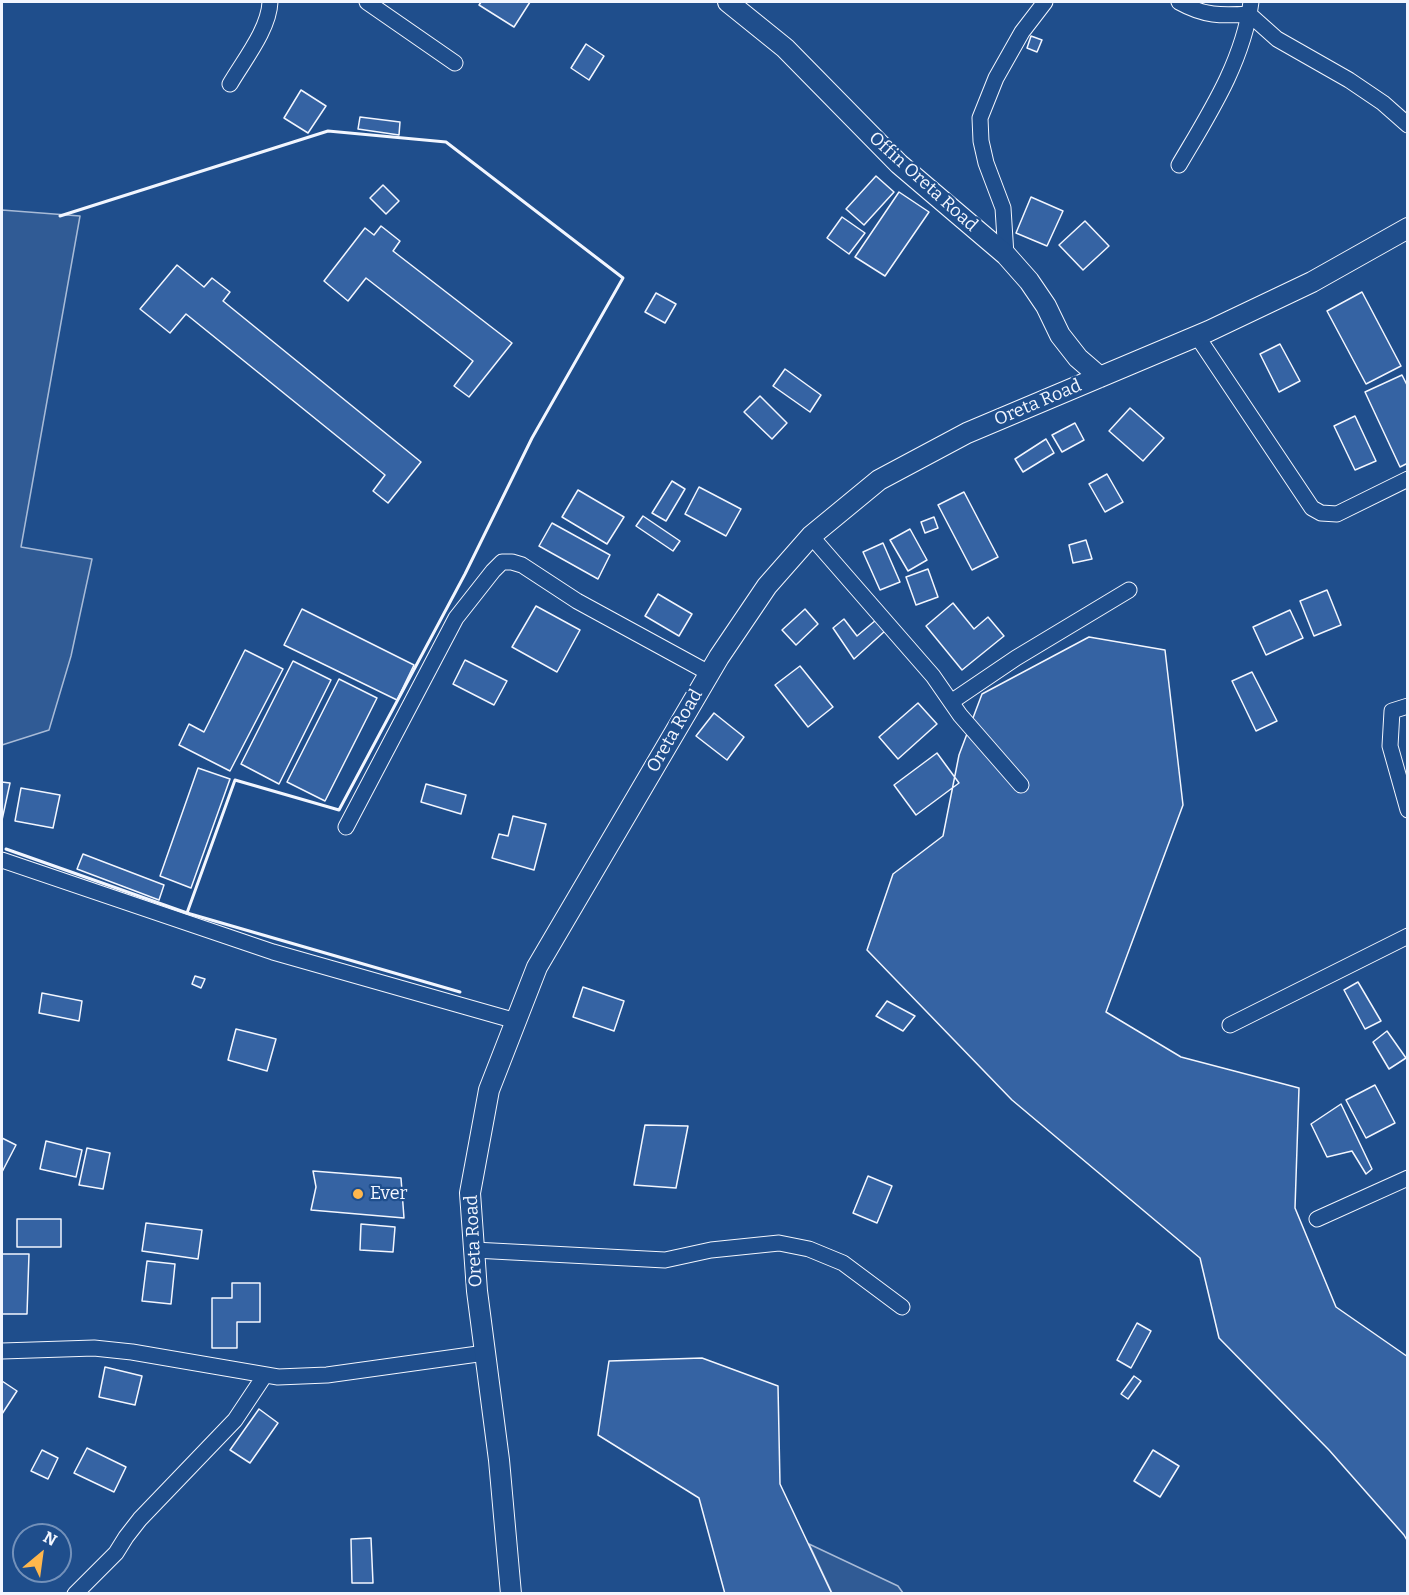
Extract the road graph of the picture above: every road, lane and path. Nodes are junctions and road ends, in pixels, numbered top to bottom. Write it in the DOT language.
graph roads {
  1 [pos="270,2"];
  2 [pos="367,2"];
  3 [pos="728,2"];
  4 [pos="1046,2"];
  5 [pos="1179,2"];
  6 [pos="1250,8"];
  7 [pos="454,63"];
  8 [pos="230,84"];
  9 [pos="1407,125"];
  10 [pos="1179,165"];
  11 [pos="1407,228"];
  12 [pos="1006,255"];
  13 [pos="1197,336"];
  14 [pos="1100,377"];
  15 [pos="1407,479"];
  16 [pos="811,536"];
  17 [pos="1129,590"];
  18 [pos="709,674"];
  19 [pos="951,702"];
  20 [pos="1407,706"];
  21 [pos="1021,784"];
  22 [pos="1407,810"];
  23 [pos="346,827"];
  24 [pos="2,860"];
  25 [pos="1407,936"];
  26 [pos="516,1021"];
  27 [pos="1230,1025"];
  28 [pos="1407,1178"];
  29 [pos="1317,1219"];
  30 [pos="474,1250"];
  31 [pos="902,1307"];
  32 [pos="2,1351"];
  33 [pos="485,1353"];
  34 [pos="266,1375"];
  35 [pos="75,1593"];
  36 [pos="511,1593"];
  1 -- 8 [label="street"];
  2 -- 7 [label="street"];
  3 -- 12 [label="street, Offin Oreta Road"];
  4 -- 12 [label="street"];
  5 -- 6 [label="street"];
  6 -- 9 [label="street"];
  6 -- 10 [label="street"];
  11 -- 13 [label="street, Oreta Road"];
  12 -- 14 [label="street, Offin Oreta Road"];
  13 -- 14 [label="street, Oreta Road"];
  13 -- 15 [label="street"];
  14 -- 16 [label="street, Oreta Road"];
  16 -- 18 [label="street, Oreta Road"];
  16 -- 19 [label="street"];
  17 -- 19 [label="street"];
  18 -- 23 [label="street"];
  18 -- 26 [label="street, Oreta Road"];
  19 -- 21 [label="street"];
  20 -- 22 [label="street"];
  24 -- 26 [label="street"];
  25 -- 27 [label="street"];
  26 -- 30 [label="street, Oreta Road"];
  28 -- 29 [label="street"];
  30 -- 31 [label="street"];
  30 -- 33 [label="street, Oreta Road"];
  32 -- 34 [label="street"];
  33 -- 34 [label="street"];
  33 -- 36 [label="street, Oreta Road"];
  34 -- 35 [label="street"];
}
